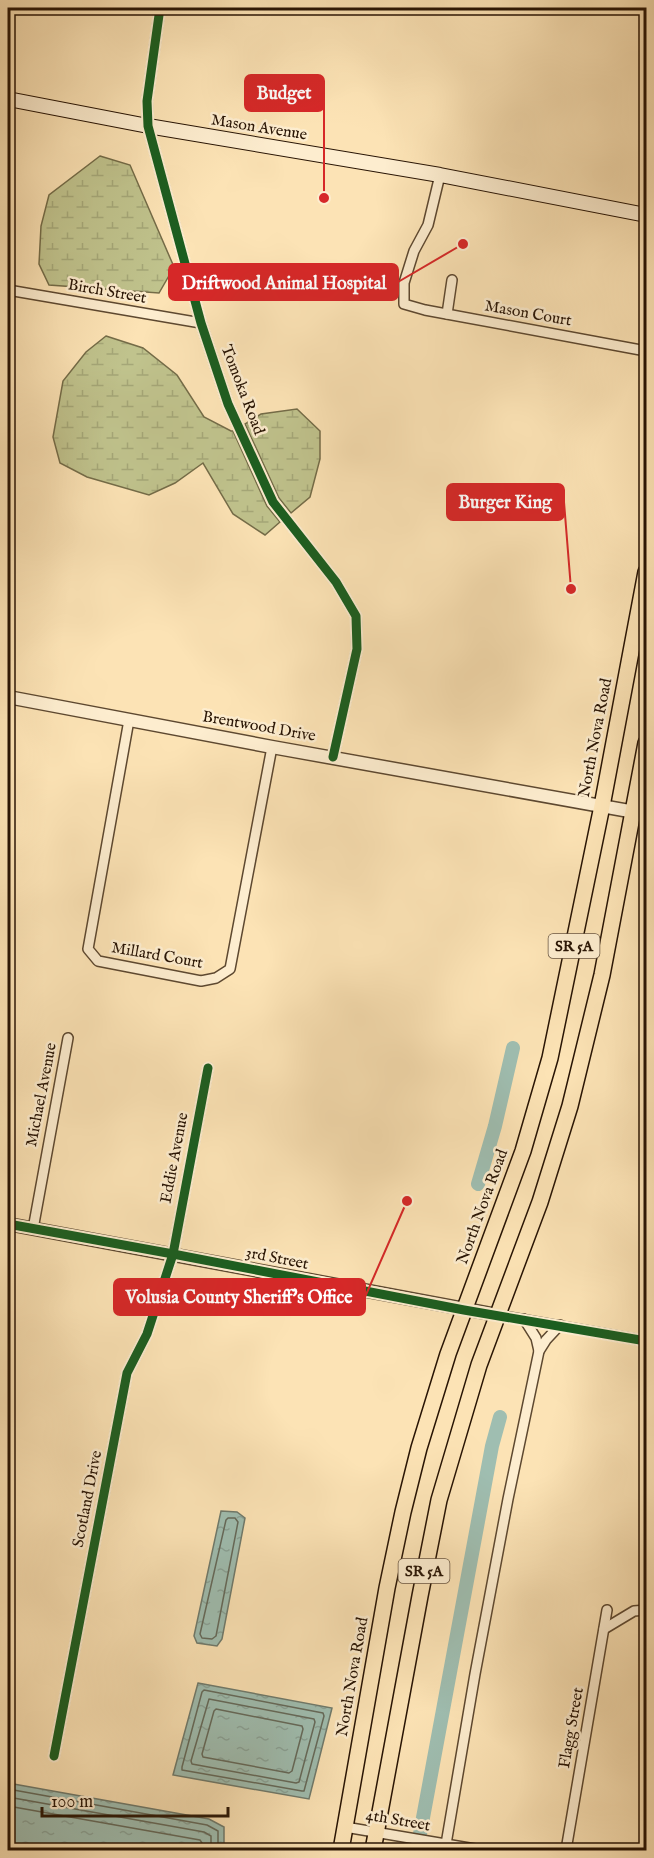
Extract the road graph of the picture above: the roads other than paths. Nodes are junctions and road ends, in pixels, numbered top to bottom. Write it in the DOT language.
graph roads {
  1 [pos="149,8"];
  2 [pos="160,8"];
  3 [pos="8,99"];
  4 [pos="148,126"];
  5 [pos="440,175"];
  6 [pos="646,215"];
  7 [pos="452,280"];
  8 [pos="8,290"];
  9 [pos="447,314"];
  10 [pos="201,323"];
  11 [pos="646,351"];
  12 [pos="646,572"];
  13 [pos="8,697"];
  14 [pos="129,720"];
  15 [pos="646,743"];
  16 [pos="272,747"];
  17 [pos="333,757"];
  18 [pos="602,806"];
  19 [pos="640,812"];
  20 [pos="68,1038"];
  21 [pos="208,1068"];
  22 [pos="8,1224"];
  23 [pos="33,1229"];
  24 [pos="172,1254"];
  25 [pos="464,1310"];
  26 [pos="497,1315"];
  27 [pos="524,1319"];
  28 [pos="560,1325"];
  29 [pos="646,1341"];
  30 [pos="539,1351"];
  31 [pos="607,1610"];
  32 [pos="646,1610"];
  33 [pos="604,1629"];
  34 [pos="54,1756"];
  35 [pos="345,1827"];
  36 [pos="377,1832"];
  37 [pos="445,1846"];
  38 [pos="341,1851"];
  39 [pos="374,1851"];
  40 [pos="481,1851"];
  41 [pos="566,1851"];
  1 -- 2 [label="street"];
  2 -- 4 [label="street, Tomoka Road"];
  3 -- 4 [label="main road, Mason Avenue"];
  4 -- 5 [label="main road, Mason Avenue"];
  4 -- 10 [label="street, Tomoka Road"];
  5 -- 6 [label="main road, Mason Avenue"];
  5 -- 9 [label="street, Mason Court"];
  7 -- 9 [label="street"];
  8 -- 10 [label="street, Birch Street"];
  9 -- 11 [label="street, Mason Court"];
  10 -- 17 [label="street, Tomoka Road"];
  12 -- 18 [label="main road, North Nova Road / SR 5A"];
  13 -- 14 [label="street, Brentwood Drive"];
  14 -- 16 [label="street, Brentwood Drive"];
  14 -- 16 [label="street, Millard Court"];
  15 -- 19 [label="main road, SR 5A"];
  16 -- 17 [label="street, Brentwood Drive"];
  17 -- 18 [label="street, Brentwood Drive"];
  18 -- 19 [label="street, Brentwood Drive"];
  18 -- 25 [label="main road, North Nova Road / SR 5A"];
  19 -- 26 [label="main road, SR 5A"];
  20 -- 23 [label="street, Michael Avenue"];
  21 -- 24 [label="street, Eddie Avenue"];
  22 -- 23 [label="street, 3rd Street"];
  23 -- 24 [label="street, 3rd Street"];
  24 -- 25 [label="street, 3rd Street"];
  24 -- 34 [label="street, Scotland Drive"];
  25 -- 26 [label="street, 3rd Street"];
  25 -- 35 [label="main road, North Nova Road / SR 5A"];
  26 -- 27 [label="street, 3rd Street"];
  26 -- 36 [label="main road, SR 5A"];
  27 -- 28 [label="street, 3rd Street"];
  27 -- 30 [label="street"];
  28 -- 29 [label="street, 3rd Street"];
  28 -- 30 [label="street"];
  30 -- 37 [label="street"];
  31 -- 33 [label="street, Flagg Street"];
  32 -- 33 [label="street"];
  33 -- 41 [label="street, Flagg Street"];
  35 -- 36 [label="street, 4th Street"];
  35 -- 38 [label="main road, North Nova Road / SR 5A"];
  36 -- 37 [label="street, 4th Street"];
  36 -- 39 [label="main road, SR 5A"];
  37 -- 40 [label="street, 4th Street"];
}
